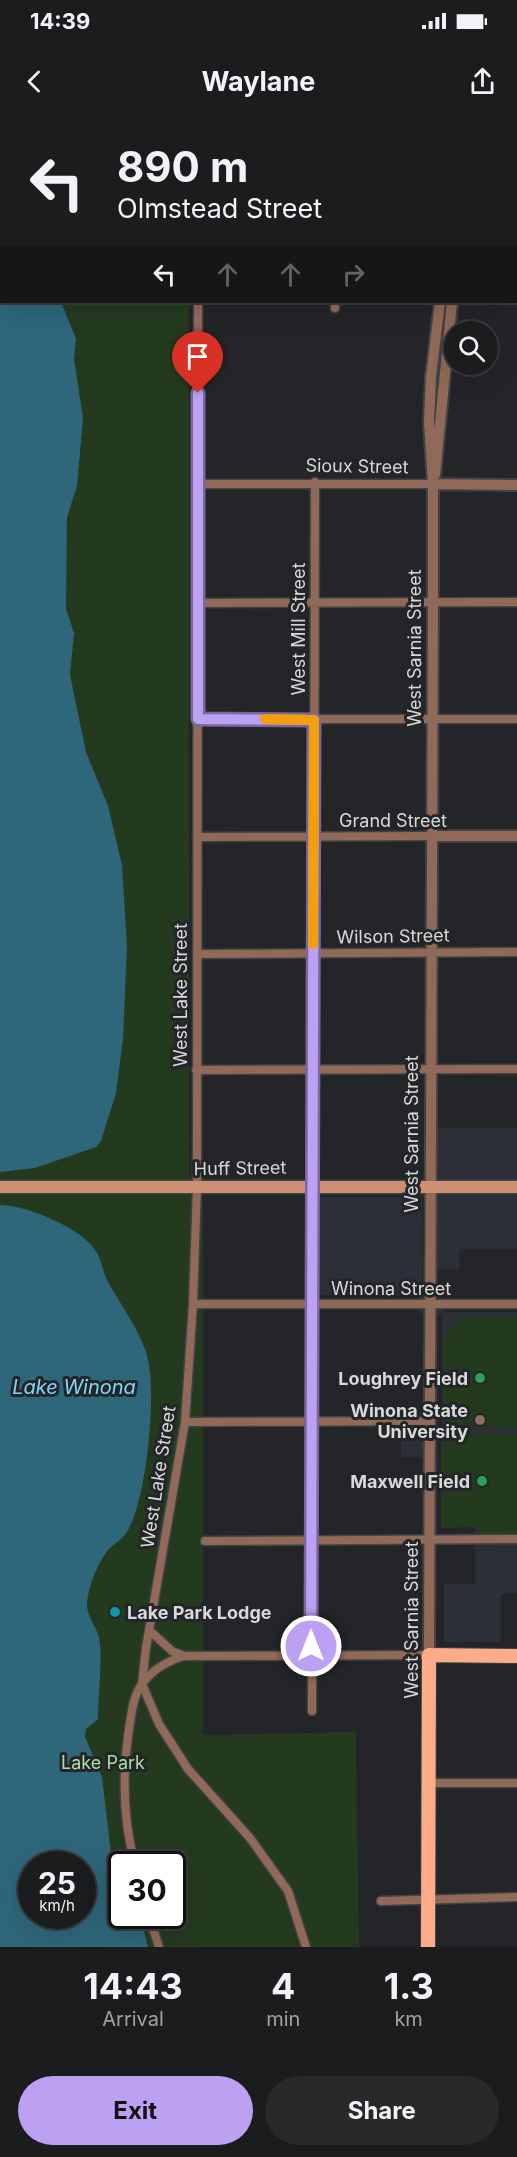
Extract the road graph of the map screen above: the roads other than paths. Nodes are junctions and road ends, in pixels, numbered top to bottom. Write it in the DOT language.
graph roads {
  1 [pos="198,303"];
  2 [pos="440,303"];
  3 [pos="452,303"];
  4 [pos="315,482"];
  5 [pos="198,484"];
  6 [pos="433,484"];
  7 [pos="517,485"];
  8 [pos="315,602"];
  9 [pos="517,602"];
  10 [pos="198,603"];
  11 [pos="433,603"];
  12 [pos="198,719"];
  13 [pos="431,719"];
  14 [pos="517,719"];
  15 [pos="314,720"];
  16 [pos="432,836"];
  17 [pos="517,836"];
  18 [pos="197,837"];
  19 [pos="314,837"];
  20 [pos="430,952"];
  21 [pos="517,952"];
  22 [pos="197,954"];
  23 [pos="312,954"];
  24 [pos="517,1069"];
  25 [pos="196,1070"];
  26 [pos="314,1070"];
  27 [pos="429,1070"];
  28 [pos="314,1186"];
  29 [pos="0,1187"];
  30 [pos="197,1187"];
  31 [pos="429,1187"];
  32 [pos="517,1187"];
  33 [pos="193,1304"];
  34 [pos="517,1304"];
  35 [pos="314,1305"];
  36 [pos="430,1305"];
  37 [pos="313,1421"];
  38 [pos="430,1421"];
  39 [pos="185,1422"];
  40 [pos="312,1539"];
  41 [pos="429,1539"];
  42 [pos="517,1539"];
  43 [pos="205,1541"];
  44 [pos="150,1631"];
  45 [pos="184,1656"];
  46 [pos="311,1656"];
  47 [pos="429,1656"];
  48 [pos="517,1656"];
  49 [pos="142,1684"];
  50 [pos="312,1711"];
  51 [pos="429,1783"];
  52 [pos="517,1783"];
  53 [pos="133,1851"];
  54 [pos="517,1897"];
  55 [pos="428,1900"];
  56 [pos="381,1901"];
  57 [pos="153,1929"];
  58 [pos="159,1947"];
  59 [pos="306,1947"];
  60 [pos="428,1947"];
  1 -- 5 [label="street, West Lake Street"];
  2 -- 6 [label="street, West Sarnia Street"];
  3 -- 6 [label="street, West Sarnia Street"];
  4 -- 5 [label="street, Sioux Street"];
  4 -- 6 [label="street, Sioux Street"];
  4 -- 8 [label="street, West Mill Street"];
  5 -- 10 [label="street, West Lake Street"];
  6 -- 7 [label="street, Sioux Street"];
  6 -- 11 [label="street, West Sarnia Street"];
  8 -- 10 [label="street"];
  8 -- 11 [label="street"];
  8 -- 15 [label="street, West Mill Street"];
  9 -- 11 [label="street"];
  10 -- 12 [label="street, West Lake Street"];
  11 -- 13 [label="street, West Sarnia Street"];
  12 -- 15 [label="street"];
  12 -- 18 [label="street, West Lake Street"];
  13 -- 14 [label="street"];
  13 -- 15 [label="street"];
  13 -- 16 [label="street, West Sarnia Street"];
  15 -- 19 [label="street, West Mill Street"];
  16 -- 17 [label="street, Grand Street"];
  16 -- 19 [label="street, Grand Street"];
  16 -- 20 [label="street, West Sarnia Street"];
  18 -- 19 [label="street, Grand Street"];
  18 -- 22 [label="street, West Lake Street"];
  19 -- 23 [label="street, West Mill Street"];
  20 -- 21 [label="street, Wilson Street"];
  20 -- 23 [label="street, Wilson Street"];
  20 -- 27 [label="street, West Sarnia Street"];
  22 -- 23 [label="street, Wilson Street"];
  22 -- 25 [label="street, West Lake Street"];
  23 -- 26 [label="street, West Mill Street"];
  24 -- 27 [label="street"];
  25 -- 26 [label="street"];
  25 -- 30 [label="street, West Lake Street"];
  26 -- 27 [label="street"];
  26 -- 28 [label="street, West Mill Street"];
  27 -- 31 [label="street, West Sarnia Street"];
  28 -- 30 [label="main road, Huff Street"];
  28 -- 31 [label="main road, Huff Street"];
  28 -- 35 [label="street, West Mill Street"];
  29 -- 30 [label="main road, Huff Street"];
  30 -- 33 [label="street, West Lake Street"];
  31 -- 32 [label="main road, Huff Street"];
  31 -- 36 [label="street, West Sarnia Street"];
  33 -- 35 [label="street, Winona Street"];
  33 -- 39 [label="street, West Lake Street"];
  34 -- 36 [label="street, Winona Street"];
  35 -- 36 [label="street, Winona Street"];
  35 -- 37 [label="street, West Mill Street"];
  36 -- 38 [label="street, West Sarnia Street"];
  37 -- 38 [label="street"];
  37 -- 39 [label="street"];
  37 -- 40 [label="street, West Mill Street"];
  38 -- 41 [label="street, West Sarnia Street"];
  39 -- 44 [label="street, West Lake Street"];
  40 -- 41 [label="street"];
  40 -- 43 [label="street"];
  40 -- 46 [label="street, West Mill Street"];
  41 -- 42 [label="street"];
  41 -- 47 [label="street, West Sarnia Street"];
  44 -- 45 [label="street"];
  44 -- 49 [label="street, West Lake Street"];
  45 -- 46 [label="street"];
  45 -- 49 [label="street"];
  46 -- 47 [label="street"];
  46 -- 50 [label="street, West Mill Street"];
  47 -- 48 [label="main road"];
  47 -- 51 [label="main road, West Sarnia Street"];
  49 -- 53 [label="street, West Lake Street"];
  49 -- 59 [label="street"];
  51 -- 52 [label="street"];
  51 -- 55 [label="main road, West Sarnia Street"];
  54 -- 55 [label="street"];
  55 -- 56 [label="street"];
  55 -- 60 [label="main road, West Sarnia Street"];
  57 -- 58 [label="street"];
}
